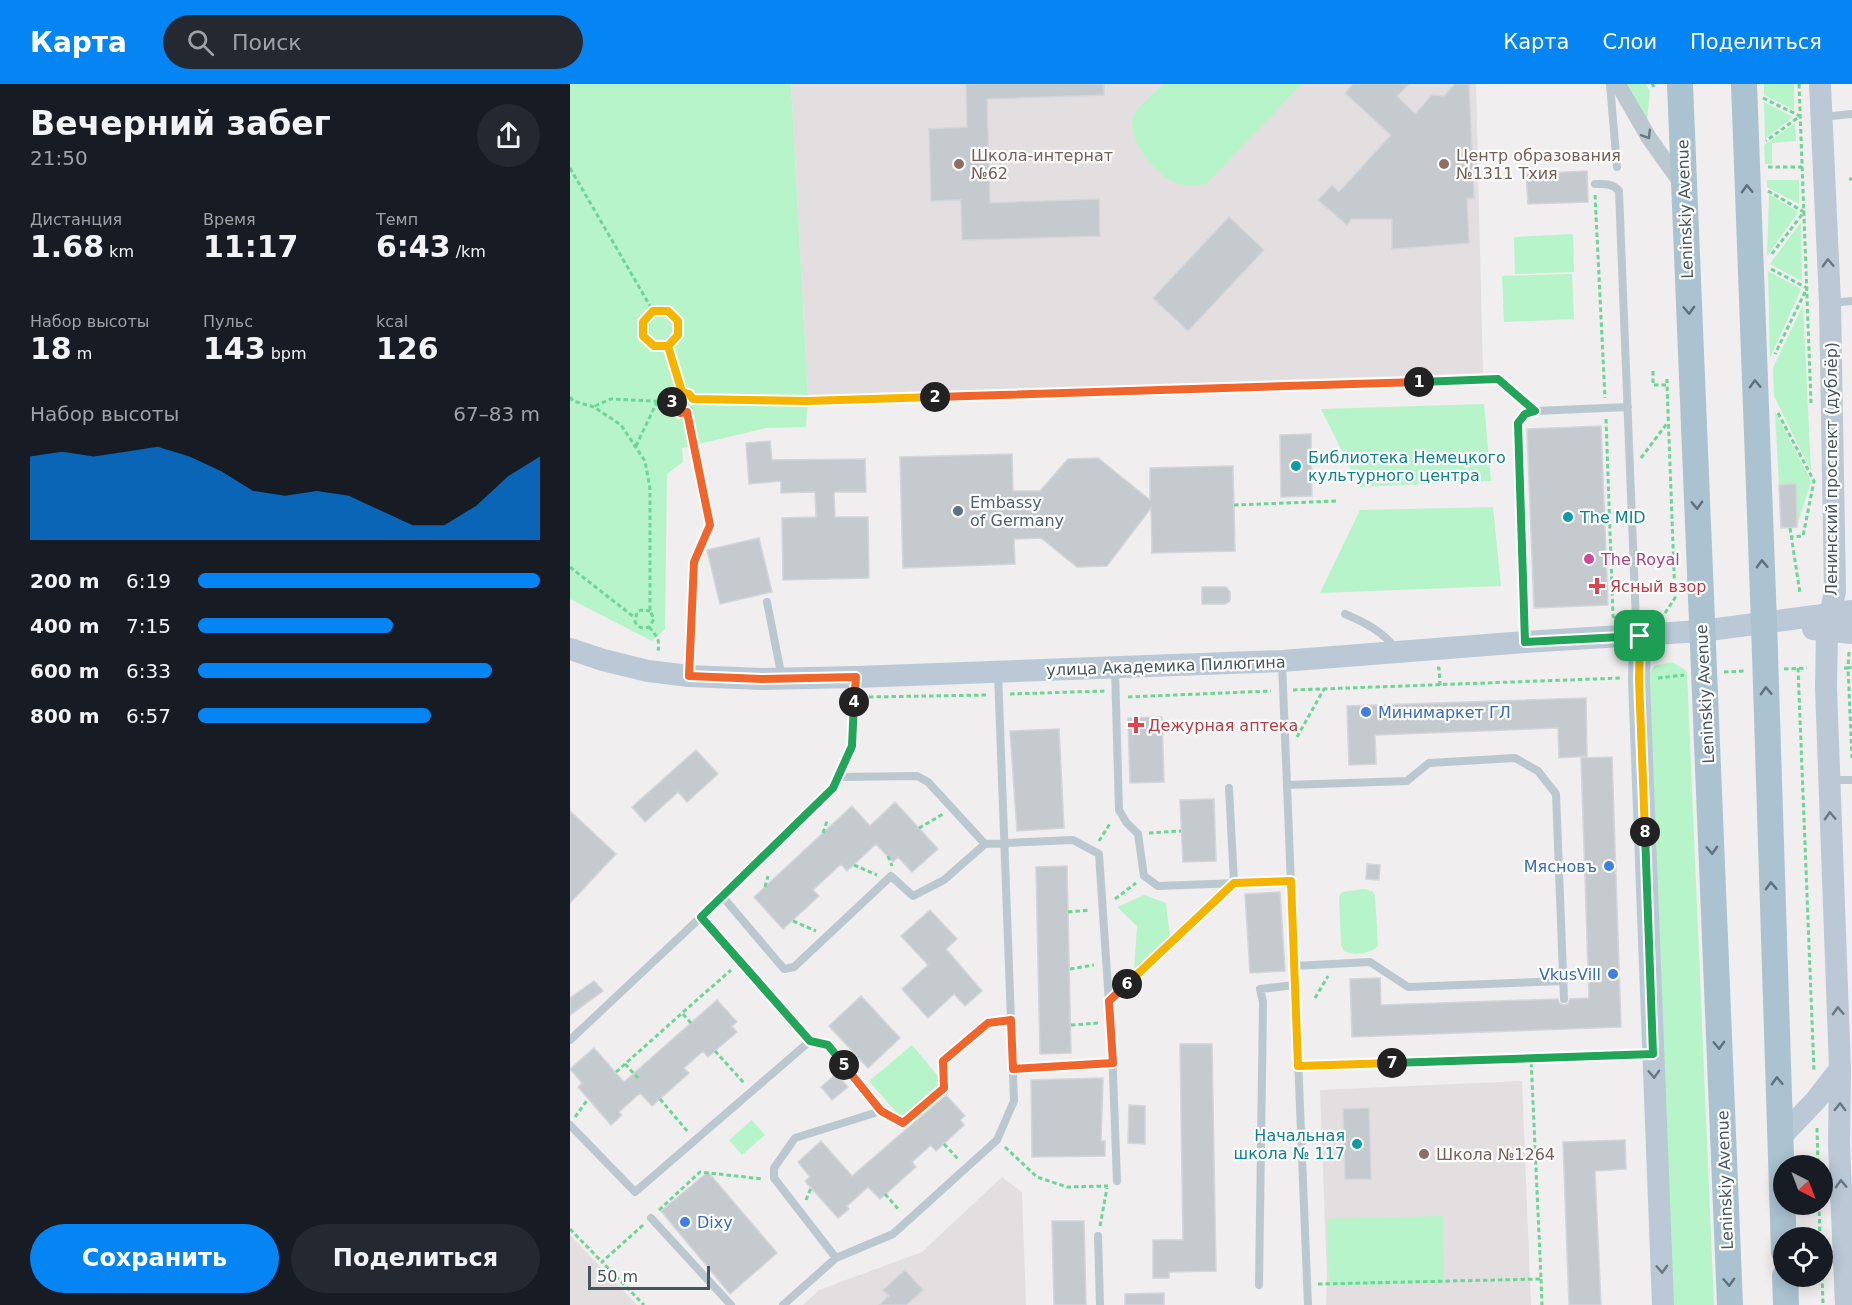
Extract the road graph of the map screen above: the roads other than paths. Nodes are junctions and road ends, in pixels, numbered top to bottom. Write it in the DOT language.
graph roads {
  1 [pos="1610,84"];
  2 [pos="1618,84"];
  3 [pos="1680,84"];
  4 [pos="1820,84"];
  5 [pos="1751,90"];
  6 [pos="1852,114"];
  7 [pos="1811,116"];
  8 [pos="1617,167"];
  9 [pos="1595,184"];
  10 [pos="1684,187"];
  11 [pos="1852,302"];
  12 [pos="1830,303"];
  13 [pos="1628,408"];
  14 [pos="695,444"];
  15 [pos="767,602"];
  16 [pos="1852,611"];
  17 [pos="1344,614"];
  18 [pos="1829,622"];
  19 [pos="1764,623"];
  20 [pos="1638,629"];
  21 [pos="1702,632"];
  22 [pos="1852,633"];
  23 [pos="1525,642"];
  24 [pos="1398,652"];
  25 [pos="572,654"];
  26 [pos="1282,662"];
  27 [pos="689,676"];
  28 [pos="783,678"];
  29 [pos="1115,680"];
  30 [pos="998,683"];
  31 [pos="855,687"];
  32 [pos="838,777"];
  33 [pos="1828,780"];
  34 [pos="1852,780"];
  35 [pos="1287,785"];
  36 [pos="1229,788"];
  37 [pos="1004,843"];
  38 [pos="985,844"];
  39 [pos="1291,881"];
  40 [pos="1234,883"];
  41 [pos="722,896"];
  42 [pos="701,917"];
  43 [pos="1294,966"];
  44 [pos="1563,981"];
  45 [pos="1295,985"];
  46 [pos="1564,999"];
  47 [pos="1011,1020"];
  48 [pos="570,1040"];
  49 [pos="810,1041"];
  50 [pos="1840,1069"];
  51 [pos="881,1111"];
  52 [pos="570,1125"];
  53 [pos="1779,1139"];
  54 [pos="1118,1181"];
  55 [pos="651,1218"];
  56 [pos="1783,1227"];
  57 [pos="1098,1236"];
  58 [pos="836,1258"];
  59 [pos="1259,1285"];
  60 [pos="1785,1287"];
  61 [pos="1848,1301"];
  62 [pos="731,1305"];
  63 [pos="783,1305"];
  64 [pos="1100,1305"];
  65 [pos="1308,1305"];
  66 [pos="1663,1305"];
  67 [pos="1730,1305"];
  68 [pos="1786,1305"];
  1 -- 8 [label="lane"];
  2 -- 10 [label="street, one-way"];
  3 -- 10 [label="main road, Leninskiy Avenue"];
  4 -- 7 [label="street, Ленинский проспект (дублёр)"];
  19 -- 5 [label="main road, one-way"];
  6 -- 7 [label="lane"];
  12 -- 7 [label="street, Ленинский проспект (дублёр), one-way"];
  9 -- 13 [label="lane"];
  10 -- 21 [label="main road, Leninskiy Avenue, one-way"];
  11 -- 12 [label="lane"];
  12 -- 18 [label="street, Ленинский проспект (дублёр)"];
  13 -- 20 [label="lane"];
  13 -- 23 [label="lane"];
  14 -- 27 [label="lane"];
  15 -- 28 [label="lane"];
  16 -- 18 [label="street"];
  17 -- 24 [label="lane"];
  18 -- 19 [label="street, улица Академика Пилюгина"];
  18 -- 22 [label="street"];
  18 -- 33 [label="street, Ленинский проспект (дублёр)"];
  19 -- 21 [label="street, улица Академика Пилюгина"];
  53 -- 19 [label="main road, one-way"];
  20 -- 21 [label="street, улица Академика Пилюгина"];
  20 -- 23 [label="street, улица Академика Пилюгина"];
  20 -- 66 [label="street, one-way"];
  21 -- 67 [label="main road, Leninskiy Avenue, one-way"];
  23 -- 24 [label="street, улица Академика Пилюгина"];
  24 -- 26 [label="street, улица Академика Пилюгина"];
  25 -- 27 [label="street, улица Академика Пилюгина"];
  26 -- 29 [label="street, улица Академика Пилюгина"];
  26 -- 35 [label="lane"];
  27 -- 28 [label="street, улица Академика Пилюгина"];
  28 -- 31 [label="street, улица Академика Пилюгина"];
  29 -- 30 [label="street, улица Академика Пилюгина"];
  29 -- 40 [label="lane"];
  30 -- 31 [label="street, улица Академика Пилюгина"];
  30 -- 37 [label="lane"];
  31 -- 32 [label="lane"];
  32 -- 38 [label="lane"];
  32 -- 41 [label="lane"];
  33 -- 34 [label="lane"];
  50 -- 33 [label="street, Ленинский проспект (дублёр), one-way"];
  35 -- 39 [label="lane"];
  35 -- 44 [label="lane"];
  36 -- 40 [label="lane"];
  37 -- 38 [label="lane"];
  37 -- 47 [label="lane"];
  37 -- 54 [label="lane"];
  38 -- 41 [label="lane"];
  39 -- 40 [label="lane"];
  39 -- 43 [label="lane"];
  41 -- 42 [label="lane"];
  42 -- 48 [label="lane"];
  42 -- 49 [label="lane"];
  43 -- 44 [label="lane"];
  43 -- 45 [label="lane"];
  44 -- 46 [label="lane"];
  45 -- 59 [label="lane"];
  45 -- 65 [label="lane"];
  47 -- 51 [label="lane"];
  47 -- 58 [label="lane"];
  49 -- 51 [label="lane"];
  49 -- 52 [label="lane"];
  50 -- 53 [label="street"];
  61 -- 50 [label="street, Ленинский проспект (дублёр), one-way"];
  51 -- 58 [label="lane"];
  53 -- 56 [label="main road"];
  55 -- 62 [label="lane"];
  57 -- 64 [label="lane"];
  58 -- 63 [label="lane"];
  60 -- 68 [label="main road"];
}
